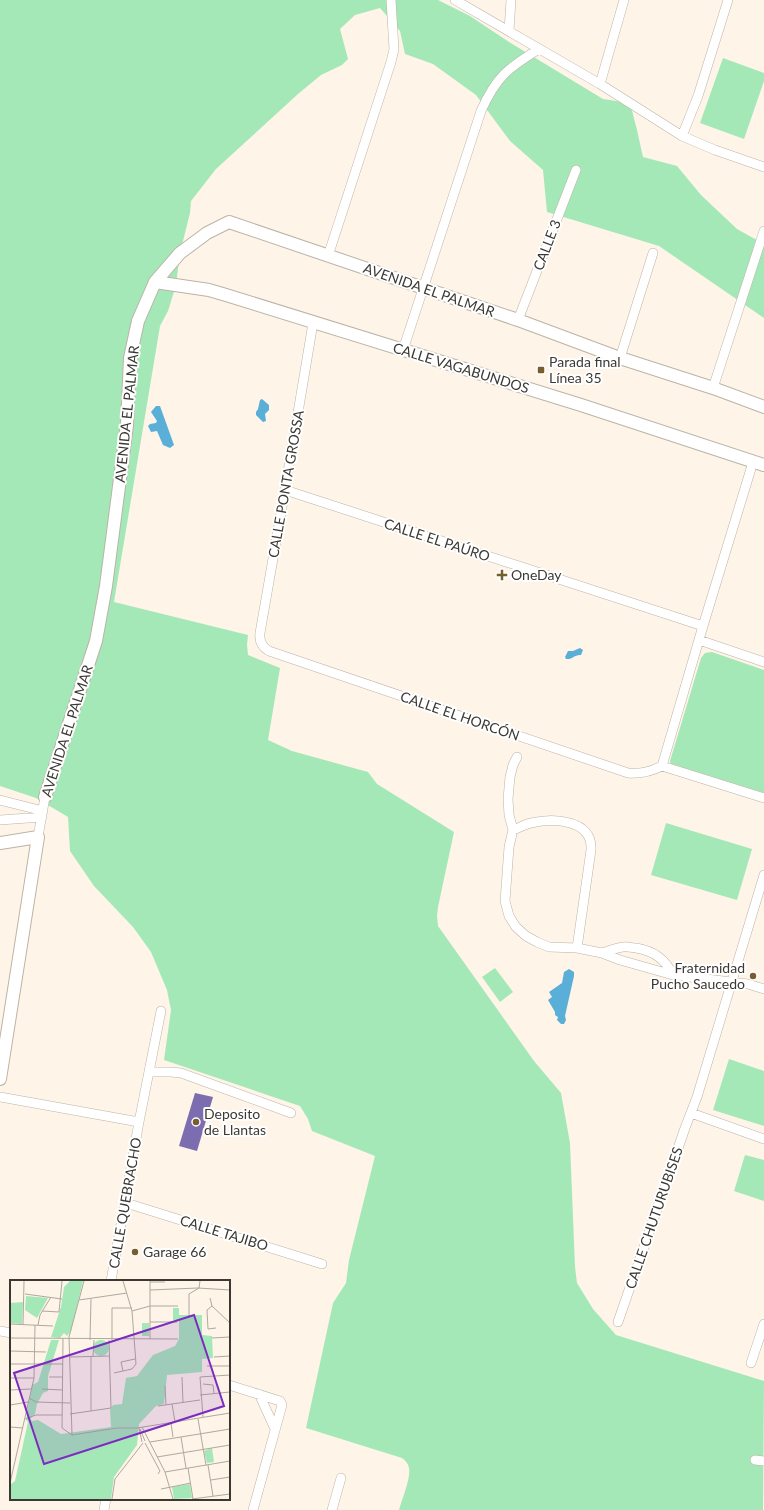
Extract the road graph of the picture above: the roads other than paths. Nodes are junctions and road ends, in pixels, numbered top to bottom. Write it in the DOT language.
graph roads {
  1 [pos="391,0"];
  2 [pos="455,0"];
  3 [pos="511,0"];
  4 [pos="624,0"];
  5 [pos="728,0"];
  6 [pos="509,30"];
  7 [pos="539,49"];
  8 [pos="600,84"];
  9 [pos="682,136"];
  10 [pos="764,167"];
  11 [pos="576,170"];
  12 [pos="764,231"];
  13 [pos="653,252"];
  14 [pos="328,256"];
  15 [pos="155,282"];
  16 [pos="423,288"];
  17 [pos="518,320"];
  18 [pos="313,323"];
  19 [pos="403,350"];
  20 [pos="620,358"];
  21 [pos="713,388"];
  22 [pos="764,407"];
  23 [pos="758,463"];
  24 [pos="285,490"];
  25 [pos="703,626"];
  26 [pos="699,640"];
  27 [pos="261,644"];
  28 [pos="764,662"];
  29 [pos="517,757"];
  30 [pos="662,766"];
  31 [pos="45,797"];
  32 [pos="764,798"];
  33 [pos="0,800"];
  34 [pos="42,814"];
  35 [pos="0,820"];
  36 [pos="513,830"];
  37 [pos="38,837"];
  38 [pos="0,843"];
  39 [pos="764,875"];
  40 [pos="577,948"];
  41 [pos="602,953"];
  42 [pos="673,975"];
  43 [pos="733,982"];
  44 [pos="764,989"];
  45 [pos="161,1011"];
  46 [pos="1,1062"];
  47 [pos="149,1072"];
  48 [pos="0,1079"];
  49 [pos="0,1097"];
  50 [pos="291,1113"];
  51 [pos="691,1113"];
  52 [pos="139,1122"];
  53 [pos="764,1139"];
  54 [pos="126,1203"];
  55 [pos="322,1264"];
  56 [pos="111,1280"];
  57 [pos="618,1322"];
  58 [pos="764,1324"];
  59 [pos="0,1331"];
  60 [pos="10,1333"];
  61 [pos="751,1363"];
  62 [pos="230,1385"];
  63 [pos="259,1394"];
  64 [pos="275,1430"];
  65 [pos="341,1478"];
  66 [pos="106,1500"];
  67 [pos="104,1510"];
  68 [pos="253,1510"];
  69 [pos="332,1510"];
  1 -- 14 [label="street"];
  2 -- 6 [label="street"];
  3 -- 6 [label="street"];
  4 -- 8 [label="street"];
  5 -- 9 [label="street"];
  6 -- 7 [label="street"];
  7 -- 8 [label="street"];
  7 -- 16 [label="street"];
  8 -- 9 [label="street"];
  9 -- 10 [label="street"];
  11 -- 17 [label="street, CALLE 3"];
  12 -- 21 [label="street"];
  13 -- 20 [label="street"];
  14 -- 15 [label="street, AVENIDA EL PALMAR"];
  14 -- 16 [label="street, AVENIDA EL PALMAR"];
  15 -- 18 [label="street, CALLE VAGABUNDOS"];
  15 -- 31 [label="street, AVENIDA EL PALMAR"];
  16 -- 17 [label="street, AVENIDA EL PALMAR"];
  16 -- 19 [label="street"];
  17 -- 20 [label="street, AVENIDA EL PALMAR"];
  18 -- 19 [label="street, CALLE VAGABUNDOS"];
  18 -- 24 [label="street, CALLE PONTA GROSSA"];
  19 -- 23 [label="street, CALLE VAGABUNDOS"];
  20 -- 21 [label="street, AVENIDA EL PALMAR"];
  21 -- 22 [label="street, AVENIDA EL PALMAR"];
  23 -- 25 [label="street"];
  24 -- 25 [label="street, CALLE EL PAÚRO"];
  24 -- 27 [label="street, CALLE PONTA GROSSA"];
  25 -- 26 [label="street"];
  26 -- 28 [label="street"];
  26 -- 30 [label="street"];
  27 -- 30 [label="street, CALLE EL HORCÓN"];
  29 -- 36 [label="street"];
  30 -- 32 [label="street"];
  31 -- 34 [label="street, AVENIDA EL PALMAR"];
  33 -- 34 [label="street"];
  34 -- 35 [label="street"];
  34 -- 37 [label="street, AVENIDA EL PALMAR"];
  36 -- 40 [label="street"];
  36 -- 40 [label="street"];
  37 -- 38 [label="street"];
  37 -- 46 [label="street, AVENIDA EL PALMAR"];
  39 -- 43 [label="street, CALLE CHUTURUBISES"];
  40 -- 41 [label="street"];
  41 -- 42 [label="street"];
  41 -- 42 [label="street"];
  42 -- 43 [label="street"];
  43 -- 44 [label="street"];
  43 -- 51 [label="street, CALLE CHUTURUBISES"];
  45 -- 47 [label="street"];
  46 -- 48 [label="street, AVENIDA EL PALMAR"];
  47 -- 50 [label="street"];
  47 -- 52 [label="street"];
  49 -- 52 [label="street, CALLE QUEBRACHO"];
  51 -- 53 [label="street"];
  51 -- 57 [label="street, CALLE CHUTURUBISES"];
  52 -- 54 [label="street, CALLE QUEBRACHO"];
  54 -- 55 [label="street, CALLE TAJIBO"];
  54 -- 56 [label="street, CALLE QUEBRACHO"];
  58 -- 61 [label="street"];
  59 -- 60 [label="street"];
  62 -- 63 [label="street"];
  63 -- 64 [label="street"];
  63 -- 64 [label="street"];
  64 -- 68 [label="street"];
  65 -- 69 [label="street"];
  66 -- 67 [label="street"];
}
